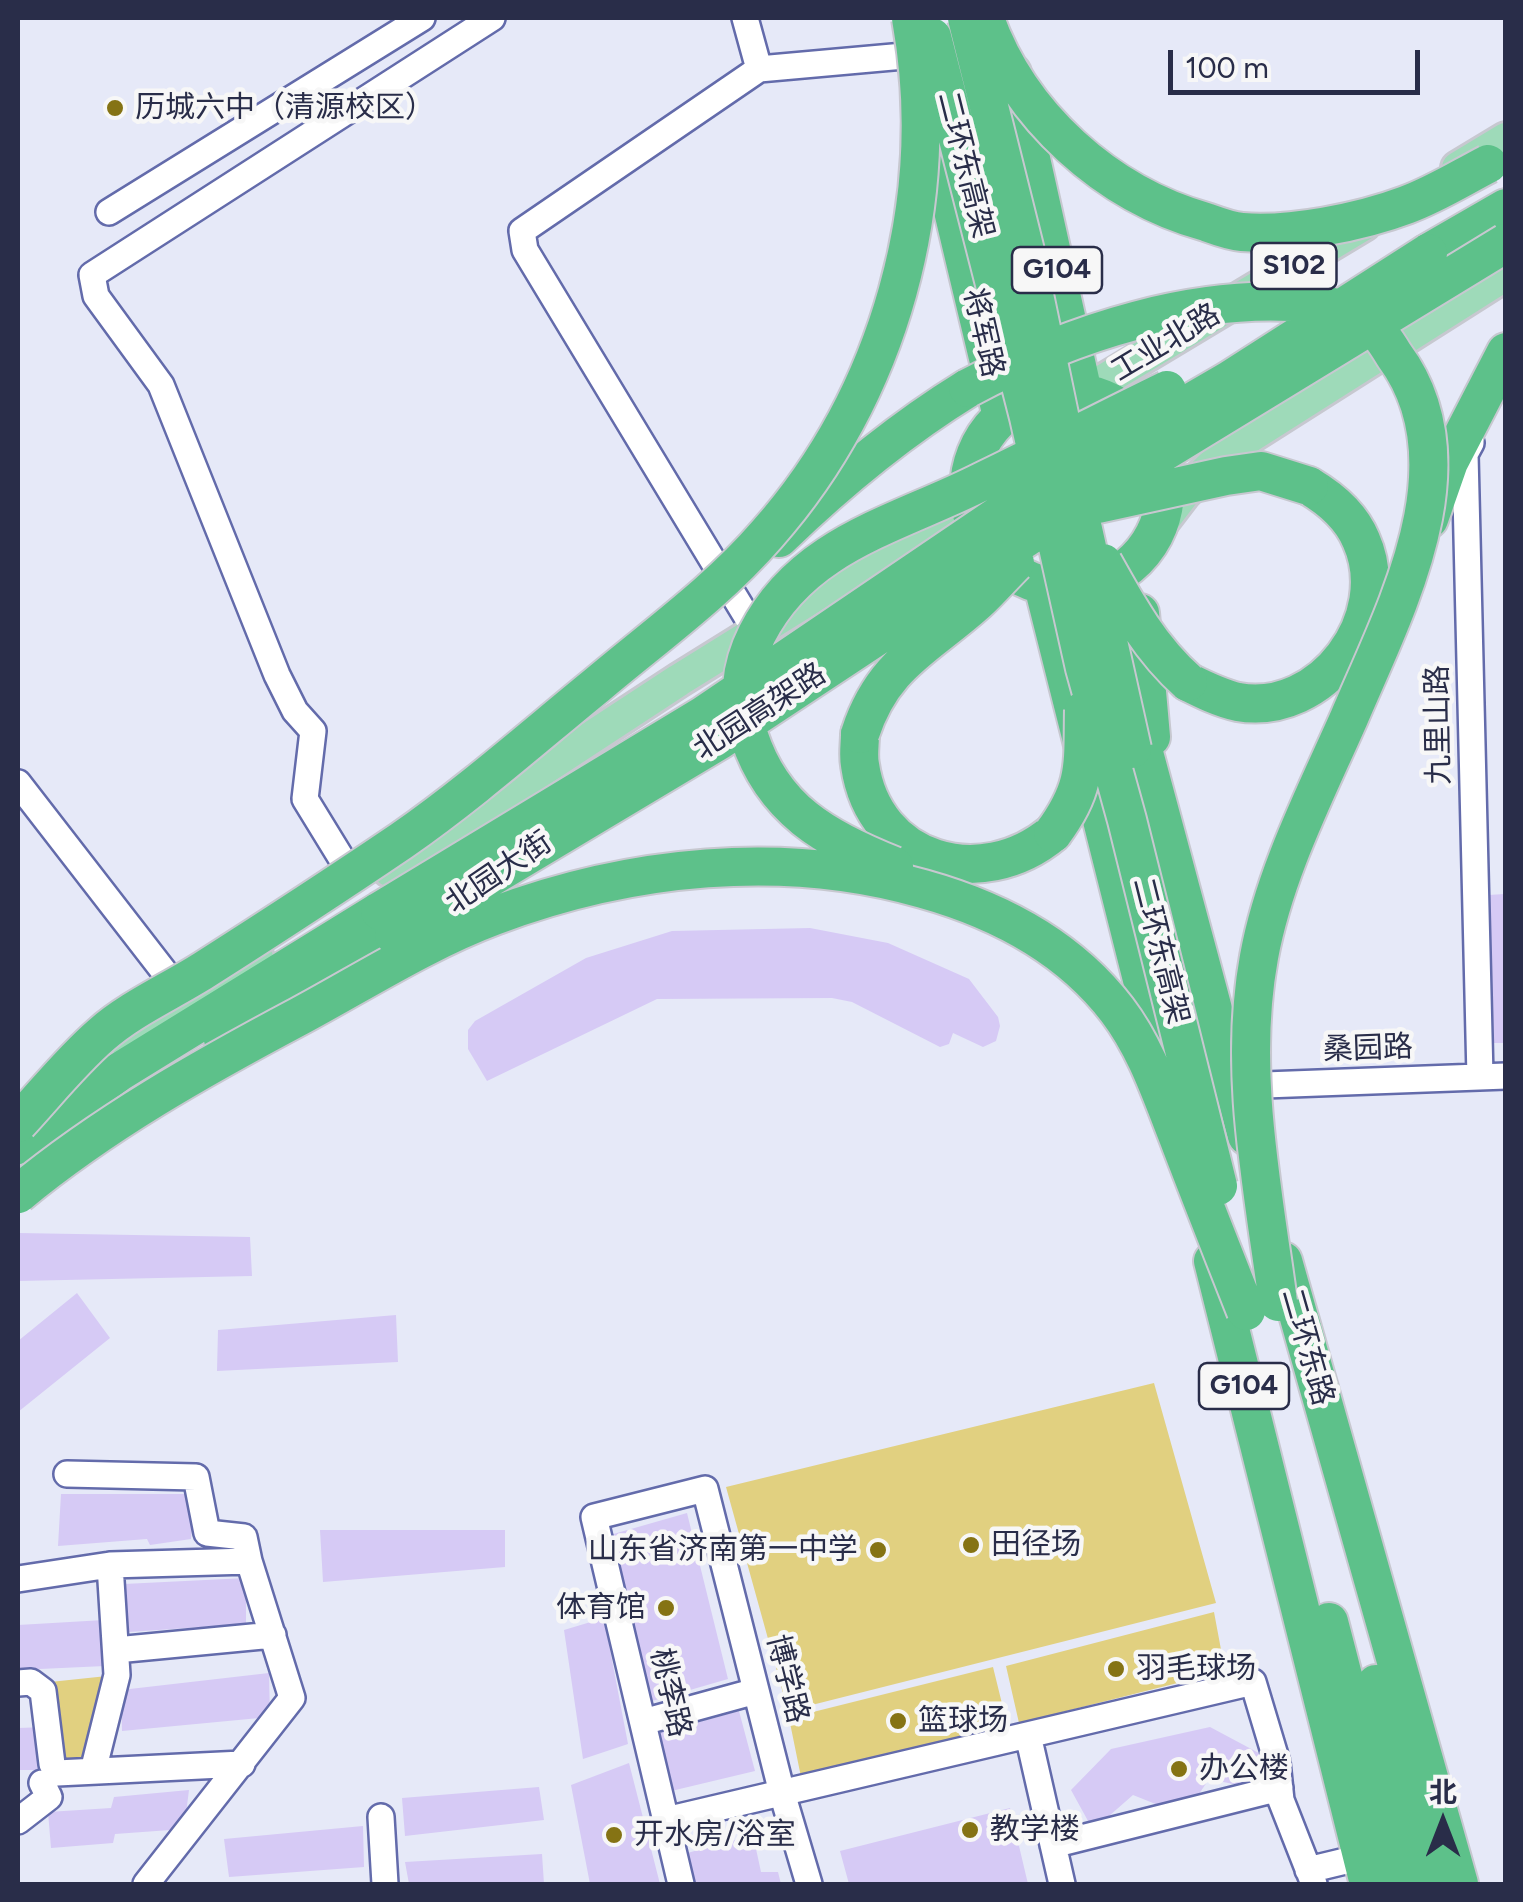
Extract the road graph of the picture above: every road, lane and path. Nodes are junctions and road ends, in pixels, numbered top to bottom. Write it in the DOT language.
graph roads {
  1 [pos="422,18"];
  2 [pos="492,18"];
  3 [pos="745,18"];
  4 [pos="926,18"];
  5 [pos="967,18"];
  6 [pos="985,18"];
  7 [pos="998,18"];
  8 [pos="910,30"];
  9 [pos="759,70"];
  10 [pos="1506,139"];
  11 [pos="1506,157"];
  12 [pos="1506,208"];
  13 [pos="109,212"];
  14 [pos="1506,242"];
  15 [pos="1428,253"];
  16 [pos="1506,274"];
  17 [pos="1506,352"];
  18 [pos="1506,382"];
  19 [pos="1083,392"];
  20 [pos="1002,415"];
  21 [pos="967,501"];
  22 [pos="1073,519"];
  23 [pos="1158,526"];
  24 [pos="1136,560"];
  25 [pos="730,572"];
  26 [pos="1018,572"];
  27 [pos="1104,581"];
  28 [pos="1403,592"];
  29 [pos="756,632"];
  30 [pos="1085,668"];
  31 [pos="18,783"];
  32 [pos="1157,810"];
  33 [pos="351,874"];
  34 [pos="997,913"];
  35 [pos="190,1004"];
  36 [pos="1493,1076"];
  37 [pos="1233,1087"];
  38 [pos="18,1123"];
  39 [pos="18,1131"];
  40 [pos="18,1145"];
  41 [pos="18,1184"];
  42 [pos="18,1194"];
  43 [pos="18,1209"];
  44 [pos="1262,1306"];
  45 [pos="67,1474"];
  46 [pos="594,1517"];
  47 [pos="249,1561"];
  48 [pos="110,1566"];
  49 [pos="18,1579"];
  50 [pos="272,1635"];
  51 [pos="116,1650"];
  52 [pos="18,1683"];
  53 [pos="756,1691"];
  54 [pos="643,1722"];
  55 [pos="1028,1735"];
  56 [pos="242,1764"];
  57 [pos="93,1771"];
  58 [pos="39,1780"];
  59 [pos="1280,1788"];
  60 [pos="782,1793"];
  61 [pos="381,1817"];
  62 [pos="666,1820"];
  63 [pos="18,1821"];
  64 [pos="1052,1845"];
  65 [pos="1366,1871"];
  66 [pos="1311,1878"];
  67 [pos="146,1884"];
  68 [pos="385,1884"];
  69 [pos="682,1884"];
  70 [pos="809,1884"];
  71 [pos="1062,1884"];
  72 [pos="1397,1884"];
  73 [pos="1428,1884"];
  74 [pos="1459,1884"];
  1 -- 13 [label="street"];
  2 -- 33 [label="street"];
  3 -- 9 [label="street"];
  4 -- 30 [label="highway, 二环东高架, bridge"];
  5 -- 22 [label="highway, 二环东高架, bridge"];
  6 -- 11 [label="highway, bridge"];
  7 -- 19 [label="highway, G104"];
  8 -- 9 [label="street"];
  8 -- 20 [label="highway, 将军路 / G104"];
  8 -- 25 [label="highway, bridge"];
  9 -- 29 [label="street"];
  10 -- 19 [label="main road, 工业北路 / S102"];
  12 -- 15 [label="highway"];
  14 -- 22 [label="highway, 北园高架路, bridge"];
  15 -- 34 [label="highway, bridge"];
  15 -- 40 [label="highway, 北园高架路, bridge"];
  16 -- 23 [label="main road"];
  17 -- 28 [label="highway, bridge"];
  18 -- 36 [label="street, 九里山路"];
  19 -- 20 [label="highway"];
  19 -- 23 [label="highway"];
  20 -- 21 [label="highway"];
  21 -- 26 [label="highway, G104"];
  21 -- 29 [label="main road, 北园大街"];
  22 -- 22 [label="highway, bridge"];
  22 -- 30 [label="highway, bridge"];
  22 -- 41 [label="highway, 北园高架路, bridge"];
  22 -- 44 [label="highway, 二环东高架, bridge"];
  23 -- 24 [label="highway"];
  24 -- 27 [label="highway"];
  24 -- 32 [label="highway, 二环东路 / G104"];
  25 -- 28 [label="highway, bridge"];
  25 -- 33 [label="highway, bridge"];
  26 -- 27 [label="highway"];
  26 -- 43 [label="main road, 北园大街"];
  26 -- 65 [label="highway, G104"];
  27 -- 32 [label="highway, 二环东路 / G104"];
  28 -- 44 [label="highway, bridge"];
  29 -- 35 [label="main road, 北园大街"];
  30 -- 44 [label="highway, 二环东高架, bridge"];
  31 -- 35 [label="street"];
  32 -- 37 [label="highway, 二环东路 / G104"];
  33 -- 38 [label="highway, bridge"];
  34 -- 42 [label="highway, bridge"];
  34 -- 44 [label="highway, bridge"];
  35 -- 39 [label="main road, 北园大街"];
  36 -- 37 [label="street, 桑园路"];
  37 -- 74 [label="highway, 二环东路 / G104"];
  44 -- 72 [label="highway, 二环东高架"];
  44 -- 73 [label="highway, 二环东高架"];
  45 -- 47 [label="street"];
  46 -- 53 [label="street, 博学路"];
  46 -- 54 [label="street, 桃李路"];
  47 -- 48 [label="street"];
  47 -- 50 [label="street"];
  48 -- 49 [label="street"];
  48 -- 51 [label="street"];
  50 -- 51 [label="street"];
  50 -- 56 [label="street"];
  51 -- 57 [label="street"];
  52 -- 58 [label="street"];
  53 -- 54 [label="street"];
  53 -- 60 [label="street, 博学路"];
  54 -- 62 [label="street, 桃李路"];
  55 -- 59 [label="street"];
  55 -- 60 [label="street"];
  55 -- 64 [label="street"];
  56 -- 57 [label="street"];
  56 -- 67 [label="street"];
  57 -- 58 [label="street"];
  58 -- 63 [label="street"];
  59 -- 64 [label="street"];
  59 -- 66 [label="street"];
  60 -- 62 [label="street"];
  60 -- 70 [label="street, 博学路"];
  61 -- 68 [label="street"];
  62 -- 69 [label="street, 桃李路"];
  64 -- 71 [label="street"];
  65 -- 66 [label="street"];
}
